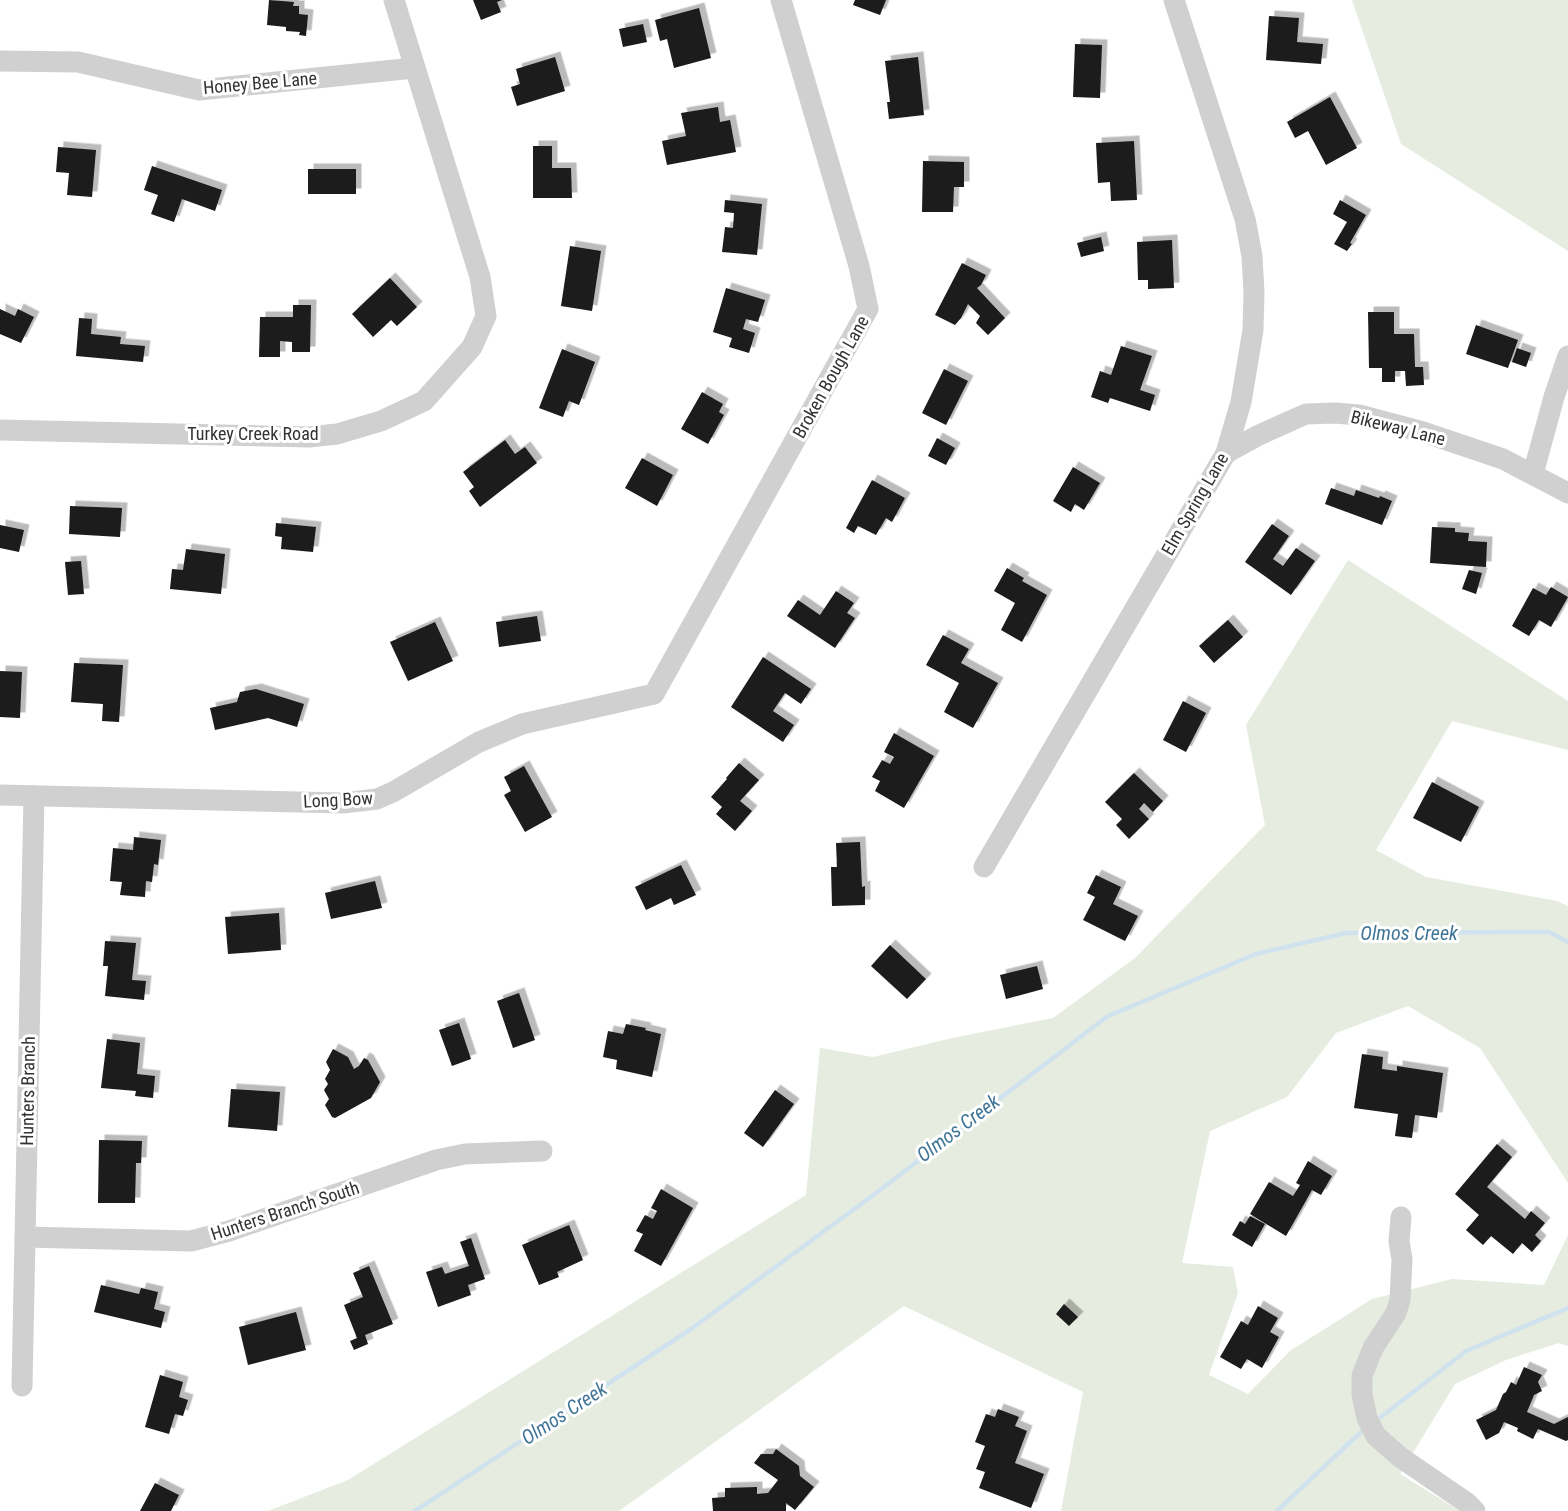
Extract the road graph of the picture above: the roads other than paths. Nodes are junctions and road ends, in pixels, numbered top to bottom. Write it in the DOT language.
graph roads {
  1 [pos="394,0"];
  2 [pos="781,0"];
  3 [pos="1174,0"];
  4 [pos="0,61"];
  5 [pos="414,68"];
  6 [pos="1568,356"];
  7 [pos="0,430"];
  8 [pos="1226,453"];
  9 [pos="1533,474"];
  10 [pos="1568,493"];
  11 [pos="654,694"];
  12 [pos="0,795"];
  13 [pos="34,796"];
  14 [pos="984,867"];
  15 [pos="542,1151"];
  16 [pos="1401,1217"];
  17 [pos="25,1237"];
  18 [pos="22,1386"];
  19 [pos="1475,1511"];
  1 -- 5 [label="street, Turkey Creek Road"];
  2 -- 11 [label="street, Broken Bough Lane"];
  3 -- 8 [label="street, Elm Spring Lane"];
  4 -- 5 [label="street, Honey Bee Lane"];
  5 -- 7 [label="street, Turkey Creek Road"];
  6 -- 9 [label="street"];
  8 -- 9 [label="street, Bikeway Lane"];
  8 -- 14 [label="street, Elm Spring Lane"];
  9 -- 10 [label="street, Bikeway Lane"];
  11 -- 13 [label="street, Long Bow"];
  12 -- 13 [label="street, Long Bow"];
  13 -- 17 [label="street, Hunters Branch"];
  15 -- 17 [label="street, Hunters Branch South"];
  16 -- 19 [label="street"];
  17 -- 18 [label="street, Hunters Branch"];
}
